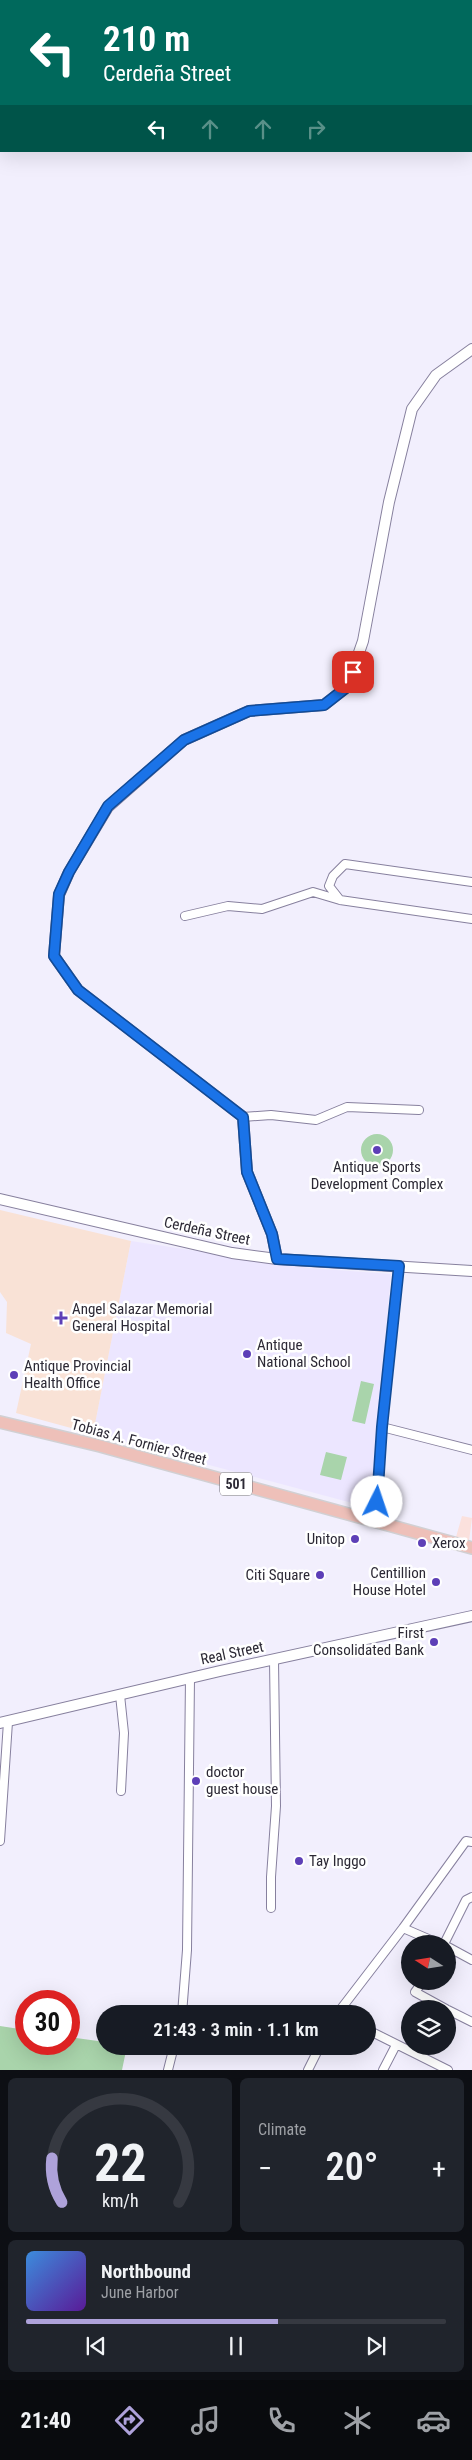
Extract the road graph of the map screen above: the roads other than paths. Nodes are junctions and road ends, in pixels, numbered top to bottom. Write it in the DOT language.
graph roads {
  1 [pos="472,349"];
  2 [pos="472,882"];
  3 [pos="340,900"];
  4 [pos="185,916"];
  5 [pos="472,919"];
  6 [pos="419,1110"];
  7 [pos="243,1117"];
  8 [pos="0,1199"];
  9 [pos="277,1259"];
  10 [pos="399,1266"];
  11 [pos="472,1271"];
  12 [pos="0,1422"];
  13 [pos="382,1427"];
  14 [pos="472,1450"];
  15 [pos="375,1522"];
  16 [pos="472,1548"];
  17 [pos="472,1616"];
  18 [pos="274,1660"];
  19 [pos="190,1678"];
  20 [pos="120,1694"];
  21 [pos="4,1723"];
  22 [pos="121,1791"];
  23 [pos="0,1841"];
  24 [pos="472,1842"];
  25 [pos="472,1897"];
  26 [pos="271,1908"];
  27 [pos="403,1928"];
  28 [pos="419,1935"];
  29 [pos="448,1935"];
  30 [pos="456,1951"];
  31 [pos="472,1960"];
  32 [pos="416,1990"];
  33 [pos="430,2000"];
  34 [pos="183,2005"];
  35 [pos="344,2005"];
  36 [pos="456,2014"];
  37 [pos="472,2022"];
  38 [pos="376,2034"];
  39 [pos="396,2045"];
  40 [pos="172,2055"];
  41 [pos="316,2055"];
  42 [pos="168,2070"];
  43 [pos="308,2070"];
  44 [pos="383,2070"];
  45 [pos="448,2070"];
  1 -- 7 [label="main road"];
  2 -- 3 [label="street"];
  3 -- 4 [label="street"];
  3 -- 5 [label="street"];
  6 -- 7 [label="street"];
  7 -- 9 [label="main road"];
  8 -- 9 [label="main road, Cerdeña Street"];
  9 -- 10 [label="main road, Cerdeña Street"];
  10 -- 11 [label="main road, Cerdeña Street"];
  10 -- 13 [label="street"];
  12 -- 15 [label="main road, Tobias A. Fornier Street / 501"];
  13 -- 14 [label="street"];
  13 -- 15 [label="street"];
  15 -- 16 [label="main road, Tobias A. Fornier Street / 501"];
  17 -- 18 [label="main road, Real Street"];
  18 -- 19 [label="main road, Real Street"];
  18 -- 26 [label="street"];
  19 -- 20 [label="main road, Real Street"];
  19 -- 34 [label="street"];
  20 -- 21 [label="main road, Real Street"];
  20 -- 22 [label="street"];
  21 -- 23 [label="street"];
  24 -- 27 [label="street"];
  25 -- 29 [label="street"];
  27 -- 28 [label="street"];
  27 -- 35 [label="street"];
  30 -- 31 [label="street"];
  32 -- 33 [label="street"];
  36 -- 37 [label="street"];
  38 -- 39 [label="street"];
  39 -- 44 [label="street"];
  39 -- 45 [label="street"];
  40 -- 42 [label="street"];
  41 -- 43 [label="street"];
}
